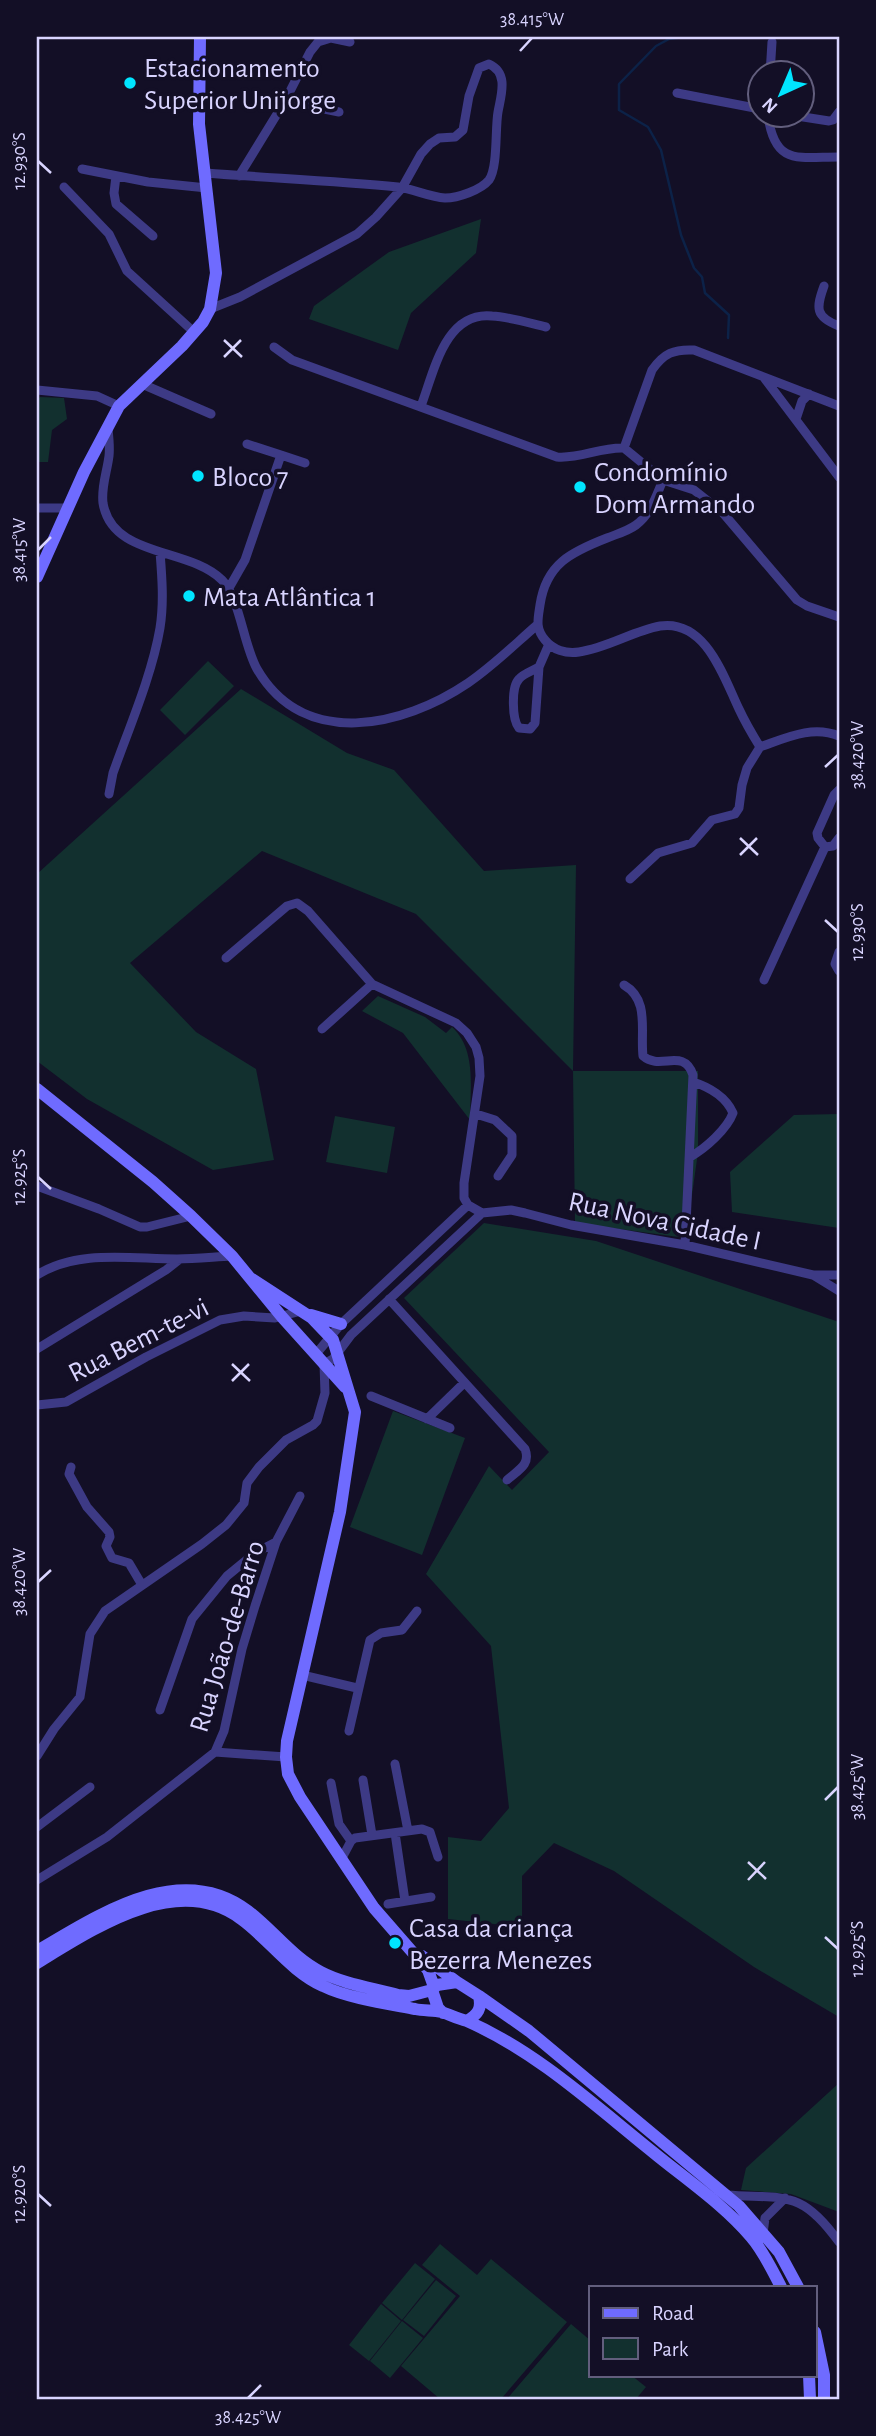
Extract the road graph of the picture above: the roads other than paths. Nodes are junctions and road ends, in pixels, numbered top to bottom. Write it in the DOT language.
graph roads {
  1 [pos="200,37"];
  2 [pos="350,42"];
  3 [pos="772,42"];
  4 [pos="770,60"];
  5 [pos="677,93"];
  6 [pos="285,101"];
  7 [pos="746,106"];
  8 [pos="339,112"];
  9 [pos="839,112"];
  10 [pos="816,119"];
  11 [pos="770,130"];
  12 [pos="839,157"];
  13 [pos="82,169"];
  14 [pos="205,173"];
  15 [pos="116,176"];
  16 [pos="239,176"];
  17 [pos="64,187"];
  18 [pos="207,187"];
  19 [pos="402,188"];
  20 [pos="153,236"];
  21 [pos="824,286"];
  22 [pos="210,309"];
  23 [pos="546,327"];
  24 [pos="839,327"];
  25 [pos="195,333"];
  26 [pos="274,348"];
  27 [pos="765,379"];
  28 [pos="142,384"];
  29 [pos="37,390"];
  30 [pos="809,394"];
  31 [pos="119,406"];
  32 [pos="421,406"];
  33 [pos="839,406"];
  34 [pos="211,414"];
  35 [pos="796,419"];
  36 [pos="108,425"];
  37 [pos="247,444"];
  38 [pos="624,447"];
  39 [pos="281,456"];
  40 [pos="305,463"];
  41 [pos="839,477"];
  42 [pos="663,480"];
  43 [pos="37,508"];
  44 [pos="69,508"];
  45 [pos="160,552"];
  46 [pos="37,577"];
  47 [pos="229,588"];
  48 [pos="839,617"];
  49 [pos="537,625"];
  50 [pos="549,644"];
  51 [pos="539,667"];
  52 [pos="839,736"];
  53 [pos="760,747"];
  54 [pos="839,790"];
  55 [pos="109,794"];
  56 [pos="839,838"];
  57 [pos="825,847"];
  58 [pos="630,879"];
  59 [pos="839,952"];
  60 [pos="226,958"];
  61 [pos="839,971"];
  62 [pos="764,980"];
  63 [pos="372,984"];
  64 [pos="624,985"];
  65 [pos="322,1029"];
  66 [pos="693,1082"];
  67 [pos="37,1089"];
  68 [pos="476,1114"];
  69 [pos="690,1157"];
  70 [pos="498,1176"];
  71 [pos="37,1186"];
  72 [pos="468,1205"];
  73 [pos="482,1213"];
  74 [pos="191,1216"];
  75 [pos="685,1245"];
  76 [pos="232,1256"];
  77 [pos="180,1259"];
  78 [pos="40,1270"];
  79 [pos="813,1275"];
  80 [pos="839,1275"];
  81 [pos="252,1279"];
  82 [pos="387,1282"];
  83 [pos="396,1292"];
  84 [pos="839,1292"];
  85 [pos="388,1299"];
  86 [pos="301,1311"];
  87 [pos="282,1317"];
  88 [pos="341,1324"];
  89 [pos="329,1335"];
  90 [pos="351,1335"];
  91 [pos="37,1349"];
  92 [pos="338,1352"];
  93 [pos="320,1359"];
  94 [pos="464,1383"];
  95 [pos="348,1390"];
  96 [pos="371,1396"];
  97 [pos="37,1405"];
  98 [pos="427,1419"];
  99 [pos="450,1428"];
  100 [pos="71,1467"];
  101 [pos="507,1480"];
  102 [pos="300,1496"];
  103 [pos="276,1542"];
  104 [pos="142,1585"];
  105 [pos="417,1611"];
  106 [pos="302,1675"];
  107 [pos="358,1688"];
  108 [pos="160,1710"];
  109 [pos="349,1731"];
  110 [pos="215,1752"];
  111 [pos="37,1756"];
  112 [pos="286,1757"];
  113 [pos="395,1764"];
  114 [pos="363,1780"];
  115 [pos="331,1783"];
  116 [pos="90,1787"];
  117 [pos="37,1827"];
  118 [pos="408,1831"];
  119 [pos="396,1833"];
  120 [pos="372,1835"];
  121 [pos="351,1841"];
  122 [pos="438,1857"];
  123 [pos="342,1858"];
  124 [pos="37,1880"];
  125 [pos="431,1897"];
  126 [pos="405,1901"];
  127 [pos="388,1904"];
  128 [pos="407,1946"];
  129 [pos="37,1951"];
  130 [pos="37,1963"];
  131 [pos="457,1982"];
  132 [pos="433,1989"];
  133 [pos="479,1996"];
  134 [pos="443,2012"];
  135 [pos="467,2021"];
  136 [pos="727,2195"];
  137 [pos="785,2197"];
  138 [pos="763,2234"];
  139 [pos="839,2242"];
  140 [pos="780,2286"];
  141 [pos="797,2286"];
  142 [pos="816,2337"];
  143 [pos="808,2376"];
  144 [pos="810,2399"];
  145 [pos="824,2399"];
  1 -- 14 [label="main road"];
  2 -- 6 [label="street"];
  3 -- 4 [label="street"];
  5 -- 7 [label="street"];
  6 -- 8 [label="street"];
  6 -- 16 [label="street"];
  9 -- 10 [label="street"];
  11 -- 12 [label="street"];
  13 -- 15 [label="street"];
  14 -- 16 [label="street"];
  14 -- 18 [label="main road"];
  15 -- 18 [label="street"];
  15 -- 20 [label="street"];
  16 -- 19 [label="street"];
  17 -- 25 [label="street"];
  18 -- 22 [label="main road"];
  19 -- 19 [label="street"];
  19 -- 22 [label="street"];
  21 -- 24 [label="street"];
  22 -- 25 [label="main road"];
  23 -- 32 [label="street"];
  25 -- 28 [label="main road"];
  26 -- 32 [label="street"];
  27 -- 30 [label="street"];
  27 -- 35 [label="street"];
  27 -- 38 [label="street"];
  28 -- 31 [label="main road"];
  28 -- 34 [label="street"];
  29 -- 31 [label="street"];
  30 -- 33 [label="street"];
  30 -- 35 [label="street"];
  31 -- 36 [label="main road"];
  32 -- 38 [label="street"];
  35 -- 41 [label="street"];
  36 -- 44 [label="main road"];
  36 -- 45 [label="street"];
  37 -- 39 [label="street"];
  38 -- 42 [label="street"];
  39 -- 40 [label="street"];
  39 -- 47 [label="street"];
  42 -- 48 [label="street"];
  42 -- 49 [label="street"];
  43 -- 44 [label="street"];
  44 -- 46 [label="main road"];
  45 -- 47 [label="street"];
  45 -- 55 [label="street"];
  47 -- 49 [label="street"];
  49 -- 50 [label="street"];
  50 -- 51 [label="street"];
  50 -- 53 [label="street"];
  51 -- 51 [label="street"];
  52 -- 53 [label="street"];
  53 -- 58 [label="street"];
  54 -- 57 [label="street"];
  56 -- 57 [label="street"];
  57 -- 62 [label="street"];
  59 -- 61 [label="street"];
  60 -- 63 [label="street"];
  63 -- 65 [label="street"];
  63 -- 68 [label="street"];
  64 -- 66 [label="street"];
  66 -- 69 [label="street"];
  66 -- 69 [label="street"];
  67 -- 74 [label="main road"];
  68 -- 70 [label="street"];
  68 -- 72 [label="street"];
  69 -- 75 [label="street"];
  71 -- 74 [label="street"];
  72 -- 73 [label="street"];
  72 -- 82 [label="street"];
  73 -- 75 [label="street, Rua Nova Cidade I"];
  73 -- 83 [label="street"];
  74 -- 76 [label="main road"];
  75 -- 79 [label="street, Rua Nova Cidade I"];
  76 -- 77 [label="street"];
  76 -- 81 [label="main road"];
  77 -- 78 [label="street"];
  77 -- 91 [label="street"];
  79 -- 80 [label="street, Rua Nova Cidade I"];
  79 -- 84 [label="street"];
  81 -- 86 [label="main road"];
  81 -- 87 [label="main road"];
  82 -- 83 [label="street"];
  82 -- 88 [label="street"];
  83 -- 85 [label="street"];
  85 -- 90 [label="street"];
  85 -- 94 [label="street"];
  86 -- 87 [label="street, Rua Bem-te-vi"];
  86 -- 88 [label="main road"];
  86 -- 89 [label="main road"];
  87 -- 93 [label="main road"];
  87 -- 97 [label="street, Rua Bem-te-vi"];
  88 -- 89 [label="street"];
  88 -- 90 [label="street"];
  89 -- 92 [label="main road"];
  89 -- 93 [label="street"];
  90 -- 92 [label="street"];
  92 -- 93 [label="street"];
  92 -- 95 [label="main road"];
  93 -- 95 [label="main road"];
  93 -- 104 [label="street"];
  94 -- 98 [label="street"];
  94 -- 101 [label="street"];
  95 -- 106 [label="main road"];
  96 -- 98 [label="street"];
  98 -- 99 [label="street"];
  100 -- 104 [label="street"];
  102 -- 103 [label="street, Rua João-de-Barro"];
  103 -- 108 [label="street"];
  103 -- 110 [label="street, Rua João-de-Barro"];
  104 -- 111 [label="street"];
  105 -- 107 [label="street"];
  106 -- 107 [label="street"];
  106 -- 112 [label="main road"];
  107 -- 109 [label="street"];
  110 -- 112 [label="street"];
  110 -- 124 [label="street"];
  112 -- 123 [label="main road"];
  113 -- 118 [label="street"];
  114 -- 120 [label="street"];
  115 -- 121 [label="street"];
  116 -- 117 [label="street"];
  118 -- 119 [label="street"];
  118 -- 122 [label="street"];
  119 -- 120 [label="street"];
  119 -- 126 [label="street"];
  120 -- 121 [label="street"];
  121 -- 123 [label="street"];
  123 -- 128 [label="main road"];
  125 -- 126 [label="street"];
  126 -- 127 [label="street"];
  128 -- 131 [label="main road"];
  128 -- 132 [label="main road"];
  129 -- 132 [label="main road"];
  130 -- 134 [label="main road"];
  131 -- 132 [label="main road"];
  131 -- 133 [label="main road"];
  132 -- 134 [label="main road"];
  133 -- 135 [label="main road"];
  133 -- 136 [label="main road"];
  134 -- 135 [label="main road"];
  135 -- 140 [label="main road"];
  136 -- 137 [label="street"];
  136 -- 138 [label="main road"];
  137 -- 138 [label="street"];
  137 -- 139 [label="street"];
  138 -- 141 [label="main road"];
  142 -- 145 [label="main road"];
  143 -- 144 [label="main road"];
}
